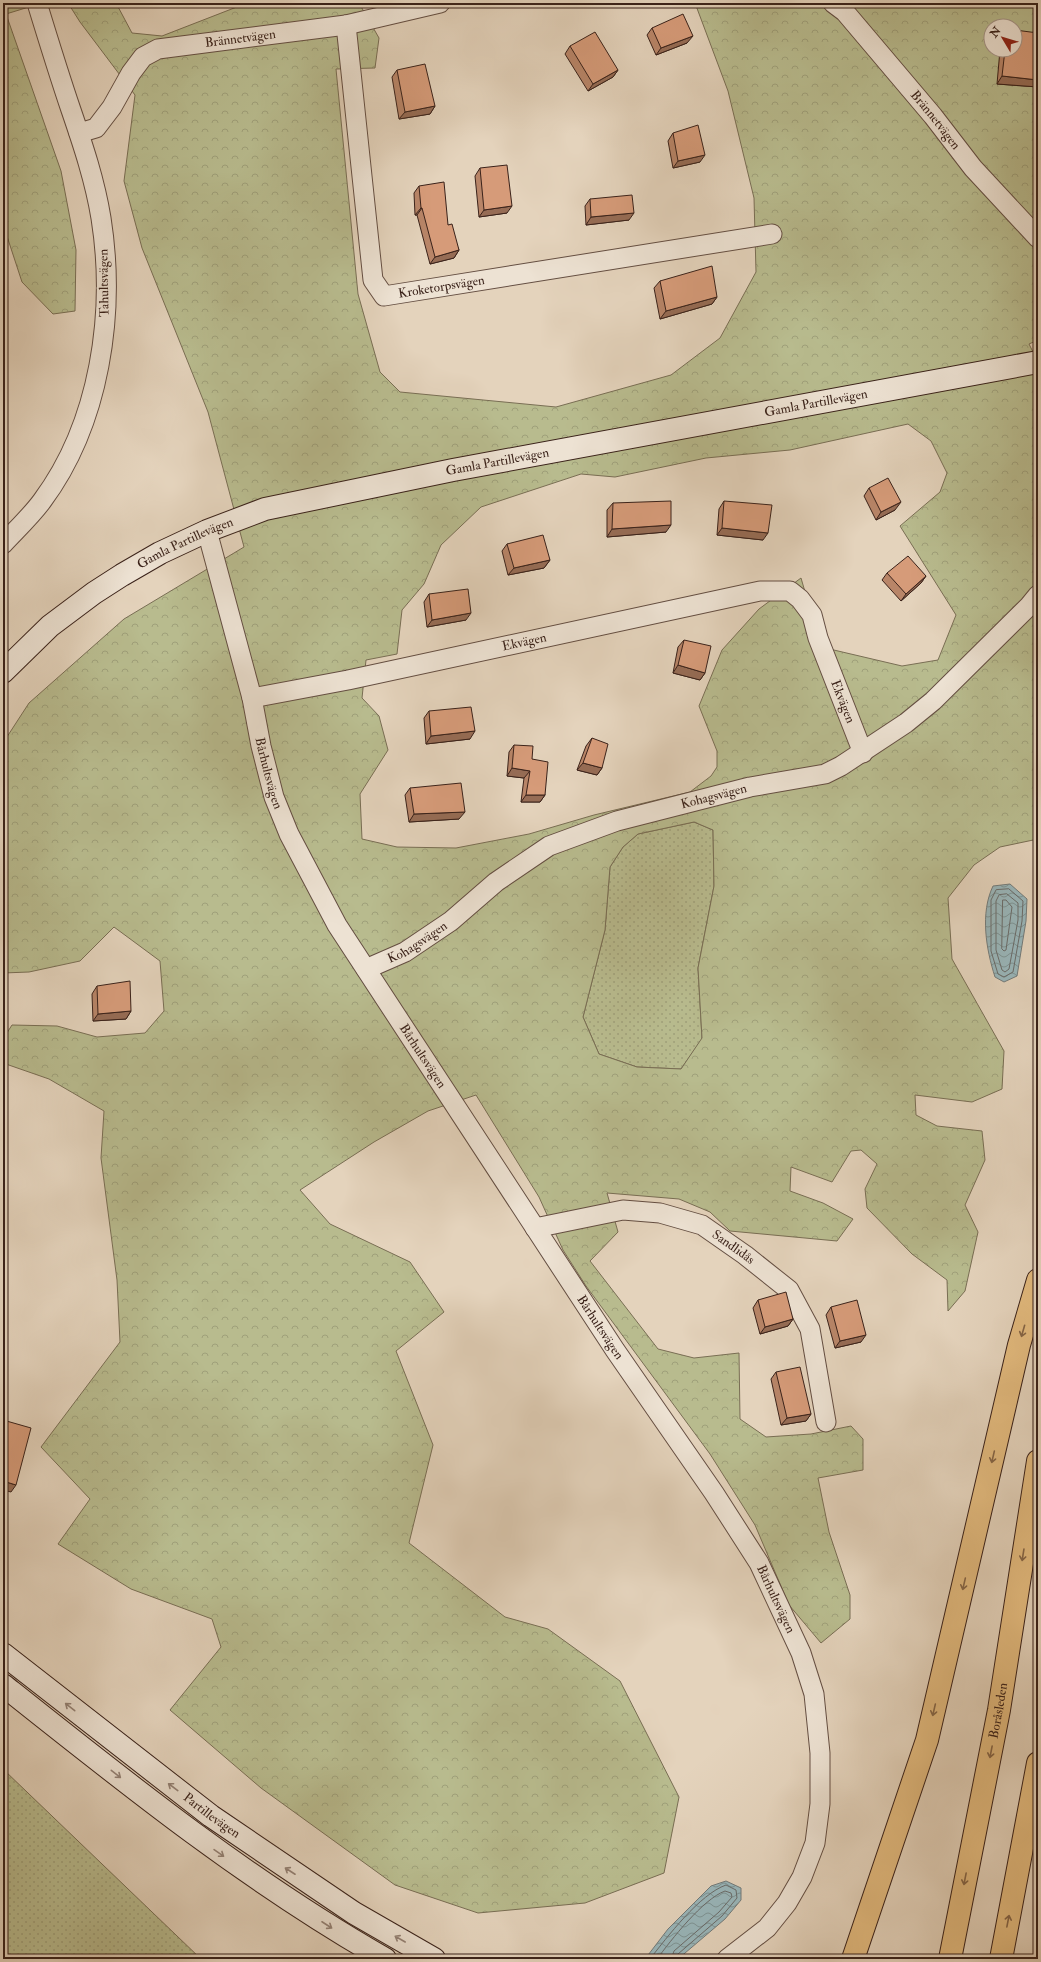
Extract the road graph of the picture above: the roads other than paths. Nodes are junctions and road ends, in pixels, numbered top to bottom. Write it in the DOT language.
graph roads {
  1 [pos="37,3"];
  2 [pos="440,3"];
  3 [pos="833,3"];
  4 [pos="346,25"];
  5 [pos="80,133"];
  6 [pos="772,234"];
  7 [pos="1038,238"];
  8 [pos="1038,362"];
  9 [pos="207,531"];
  10 [pos="3,544"];
  11 [pos="1038,595"];
  12 [pos="3,672"];
  13 [pos="252,698"];
  14 [pos="862,753"];
  15 [pos="366,968"];
  16 [pos="535,1228"];
  17 [pos="1038,1280"];
  18 [pos="826,1422"];
  19 [pos="1038,1461"];
  20 [pos="3,1654"];
  21 [pos="3,1685"];
  22 [pos="1038,1762"];
  23 [pos="385,1959"];
  24 [pos="434,1959"];
  25 [pos="727,1959"];
  26 [pos="853,1959"];
  27 [pos="950,1959"];
  28 [pos="1001,1959"];
  1 -- 5 [label="street, Tahultsvägen"];
  2 -- 4 [label="street, Brännetvägen"];
  3 -- 7 [label="street, Brännetvägen"];
  4 -- 5 [label="street, Brännetvägen"];
  4 -- 6 [label="street, Kroketorpsvägen"];
  5 -- 10 [label="street, Tahultsvägen"];
  8 -- 9 [label="street, Gamla Partillevägen"];
  9 -- 12 [label="street, Gamla Partillevägen"];
  9 -- 13 [label="street"];
  11 -- 14 [label="street, Kohagsvägen"];
  13 -- 14 [label="street, Ekvägen"];
  13 -- 15 [label="street, Bårhultsvägen"];
  14 -- 15 [label="street, Kohagsvägen"];
  15 -- 16 [label="street, Bårhultsvägen"];
  16 -- 18 [label="street, Sandlidås"];
  16 -- 25 [label="street, Bårhultsvägen"];
  17 -- 26 [label="highway, one-way"];
  19 -- 27 [label="highway, Boråsleden, one-way"];
  24 -- 20 [label="street, Partillevägen, one-way"];
  21 -- 23 [label="street, Partillevägen, one-way"];
  28 -- 22 [label="highway, one-way"];
}
